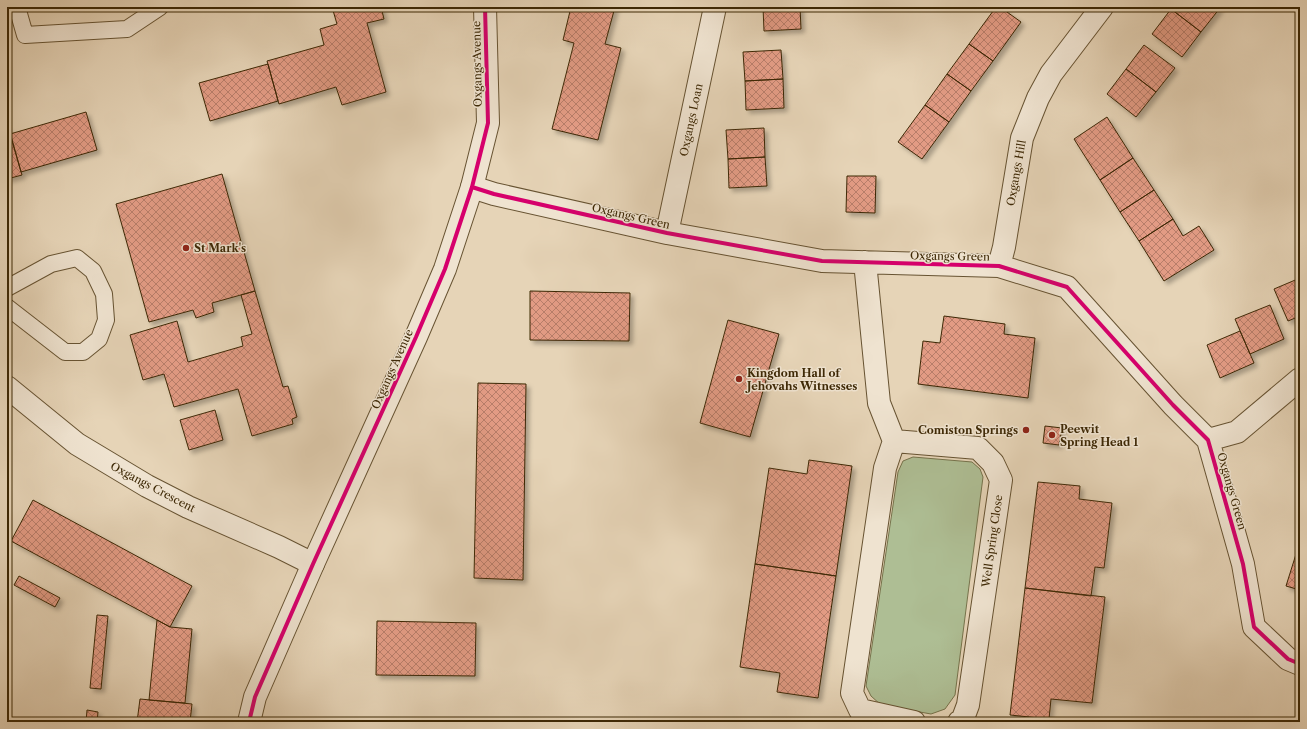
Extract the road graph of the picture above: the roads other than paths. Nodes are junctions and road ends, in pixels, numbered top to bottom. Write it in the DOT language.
graph roads {
  1 [pos="17,7"];
  2 [pos="160,7"];
  3 [pos="485,7"];
  4 [pos="715,7"];
  5 [pos="1102,7"];
  6 [pos="472,187"];
  7 [pos="667,233"];
  8 [pos="865,262"];
  9 [pos="999,266"];
  10 [pos="7,288"];
  11 [pos="7,307"];
  12 [pos="1300,379"];
  13 [pos="7,389"];
  14 [pos="1208,440"];
  15 [pos="894,441"];
  16 [pos="313,564"];
  17 [pos="1300,664"];
  18 [pos="250,722"];
  19 [pos="914,722"];
  20 [pos="959,722"];
  1 -- 2 [label="lane"];
  3 -- 6 [label="street, Oxgangs Avenue"];
  4 -- 7 [label="street, Oxgangs Loan"];
  5 -- 9 [label="street, Oxgangs Hill"];
  6 -- 7 [label="street, Oxgangs Green"];
  6 -- 16 [label="street, Oxgangs Avenue"];
  7 -- 8 [label="street, Oxgangs Green"];
  8 -- 9 [label="street, Oxgangs Green"];
  8 -- 15 [label="street"];
  9 -- 14 [label="street, Oxgangs Green"];
  10 -- 11 [label="lane"];
  12 -- 14 [label="street, Oxgangs Green"];
  13 -- 16 [label="street, Oxgangs Crescent"];
  14 -- 17 [label="street, Oxgangs Green"];
  15 -- 19 [label="street"];
  15 -- 20 [label="street, Well Spring Close"];
  16 -- 18 [label="street, Oxgangs Avenue"];
}
